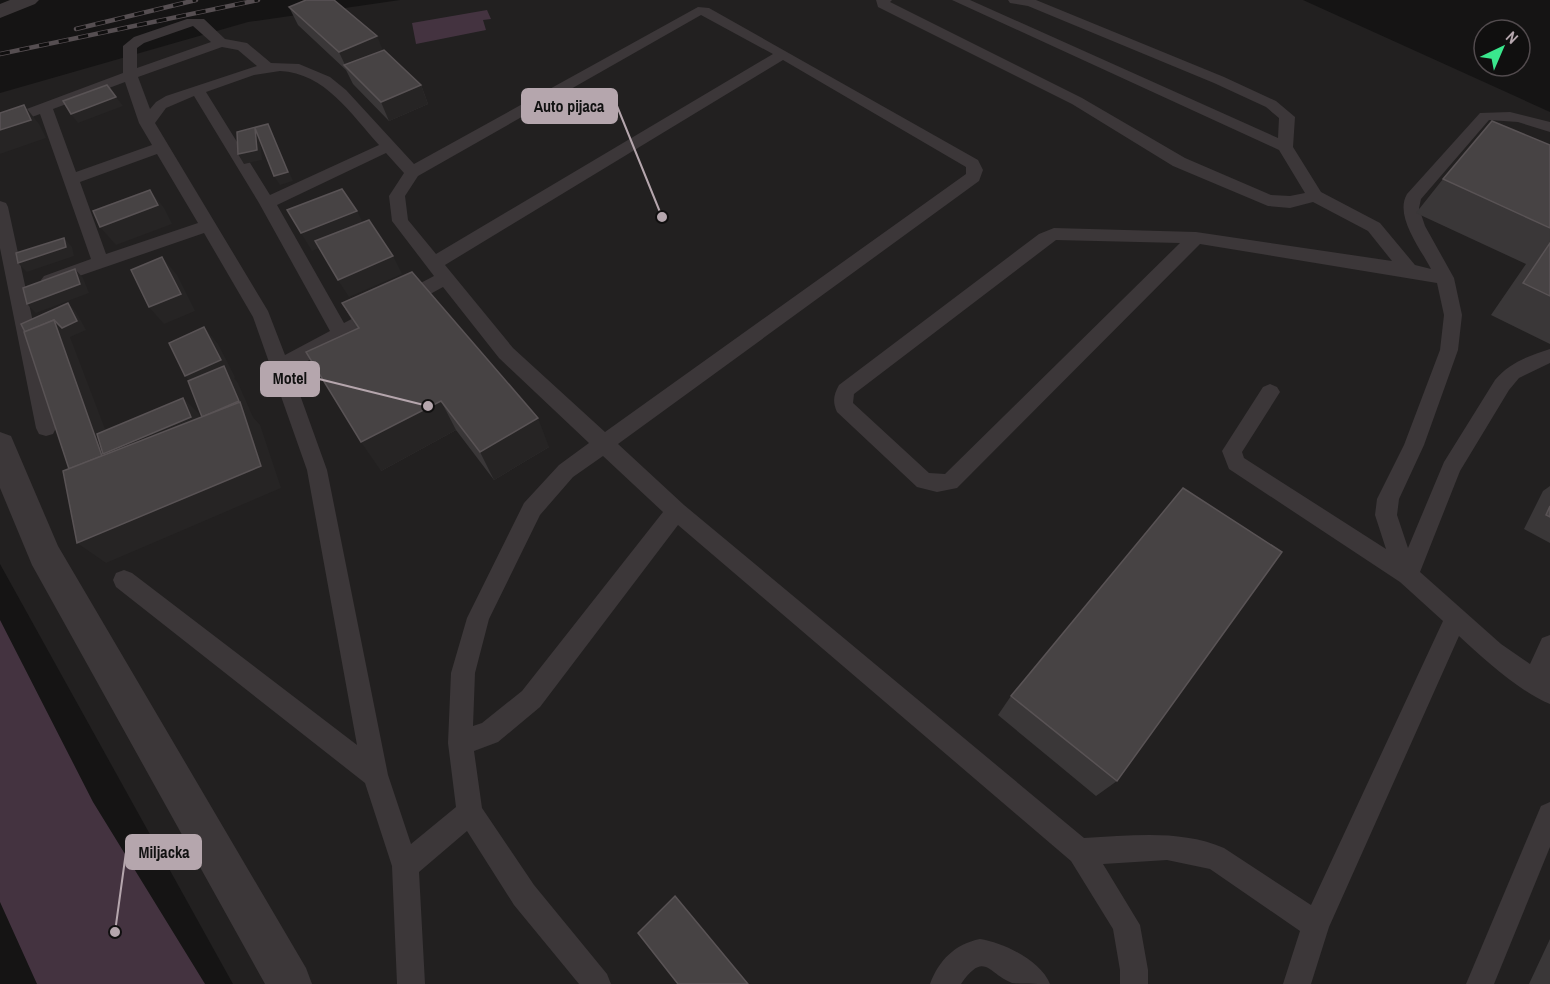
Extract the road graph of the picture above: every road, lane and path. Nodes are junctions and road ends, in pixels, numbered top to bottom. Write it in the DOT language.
graph roads {
  1 [pos="28,0"];
  2 [pos="885,0"];
  3 [pos="959,0"];
  4 [pos="1015,0"];
  5 [pos="1003,1"];
  6 [pos="978,8"];
  7 [pos="0,12"];
  8 [pos="221,43"];
  9 [pos="783,54"];
  10 [pos="268,68"];
  11 [pos="129,75"];
  12 [pos="198,91"];
  13 [pos="45,107"];
  14 [pos="147,123"];
  15 [pos="0,124"];
  16 [pos="1550,127"];
  17 [pos="389,146"];
  18 [pos="161,147"];
  19 [pos="1286,147"];
  20 [pos="412,172"];
  21 [pos="71,180"];
  22 [pos="1315,196"];
  23 [pos="267,203"];
  24 [pos="0,207"];
  25 [pos="209,225"];
  26 [pos="1196,238"];
  27 [pos="100,262"];
  28 [pos="440,270"];
  29 [pos="1409,270"];
  30 [pos="1445,278"];
  31 [pos="18,291"];
  32 [pos="341,334"];
  33 [pos="1550,356"];
  34 [pos="281,366"];
  35 [pos="1270,392"];
  36 [pos="46,428"];
  37 [pos="604,443"];
  38 [pos="0,445"];
  39 [pos="676,511"];
  40 [pos="1408,574"];
  41 [pos="124,580"];
  42 [pos="1456,618"];
  43 [pos="1550,646"];
  44 [pos="1542,687"];
  45 [pos="460,743"];
  46 [pos="375,775"];
  47 [pos="470,812"];
  48 [pos="1550,815"];
  49 [pos="1080,852"];
  50 [pos="405,866"];
  51 [pos="1316,925"];
  52 [pos="290,984"];
  53 [pos="411,984"];
  54 [pos="597,984"];
  55 [pos="944,984"];
  56 [pos="1036,984"];
  57 [pos="1134,984"];
  58 [pos="1297,984"];
  59 [pos="1480,984"];
  1 -- 7 [label="street"];
  2 -- 22 [label="lane"];
  3 -- 6 [label="lane"];
  4 -- 19 [label="lane"];
  5 -- 6 [label="lane"];
  6 -- 19 [label="lane"];
  8 -- 10 [label="lane"];
  8 -- 11 [label="lane"];
  8 -- 11 [label="lane"];
  9 -- 20 [label="lane"];
  9 -- 28 [label="lane"];
  9 -- 37 [label="lane"];
  10 -- 12 [label="lane"];
  10 -- 17 [label="lane"];
  11 -- 13 [label="lane"];
  11 -- 14 [label="lane"];
  12 -- 14 [label="lane"];
  12 -- 23 [label="lane"];
  13 -- 15 [label="lane"];
  13 -- 21 [label="lane"];
  14 -- 18 [label="lane"];
  16 -- 30 [label="lane"];
  17 -- 20 [label="lane"];
  17 -- 23 [label="lane"];
  18 -- 21 [label="lane"];
  18 -- 25 [label="lane"];
  19 -- 22 [label="lane"];
  20 -- 28 [label="lane"];
  21 -- 27 [label="lane"];
  22 -- 29 [label="lane"];
  23 -- 32 [label="lane"];
  24 -- 31 [label="lane"];
  25 -- 27 [label="lane"];
  25 -- 34 [label="lane"];
  26 -- 26 [label="lane"];
  26 -- 29 [label="lane"];
  27 -- 31 [label="lane"];
  28 -- 32 [label="lane"];
  28 -- 37 [label="lane"];
  29 -- 30 [label="lane"];
  30 -- 40 [label="lane"];
  31 -- 36 [label="lane"];
  32 -- 34 [label="lane"];
  33 -- 40 [label="lane"];
  34 -- 46 [label="lane"];
  35 -- 40 [label="lane"];
  37 -- 39 [label="lane"];
  37 -- 45 [label="lane"];
  38 -- 52 [label="street"];
  39 -- 45 [label="lane"];
  39 -- 49 [label="lane"];
  40 -- 42 [label="lane"];
  41 -- 46 [label="lane"];
  42 -- 44 [label="lane"];
  42 -- 51 [label="lane"];
  43 -- 44 [label="lane"];
  45 -- 47 [label="lane"];
  46 -- 50 [label="lane"];
  47 -- 50 [label="lane"];
  47 -- 54 [label="lane"];
  48 -- 59 [label="lane"];
  49 -- 51 [label="lane"];
  49 -- 57 [label="lane"];
  50 -- 53 [label="lane"];
  51 -- 58 [label="lane"];
  55 -- 56 [label="lane"];
}
